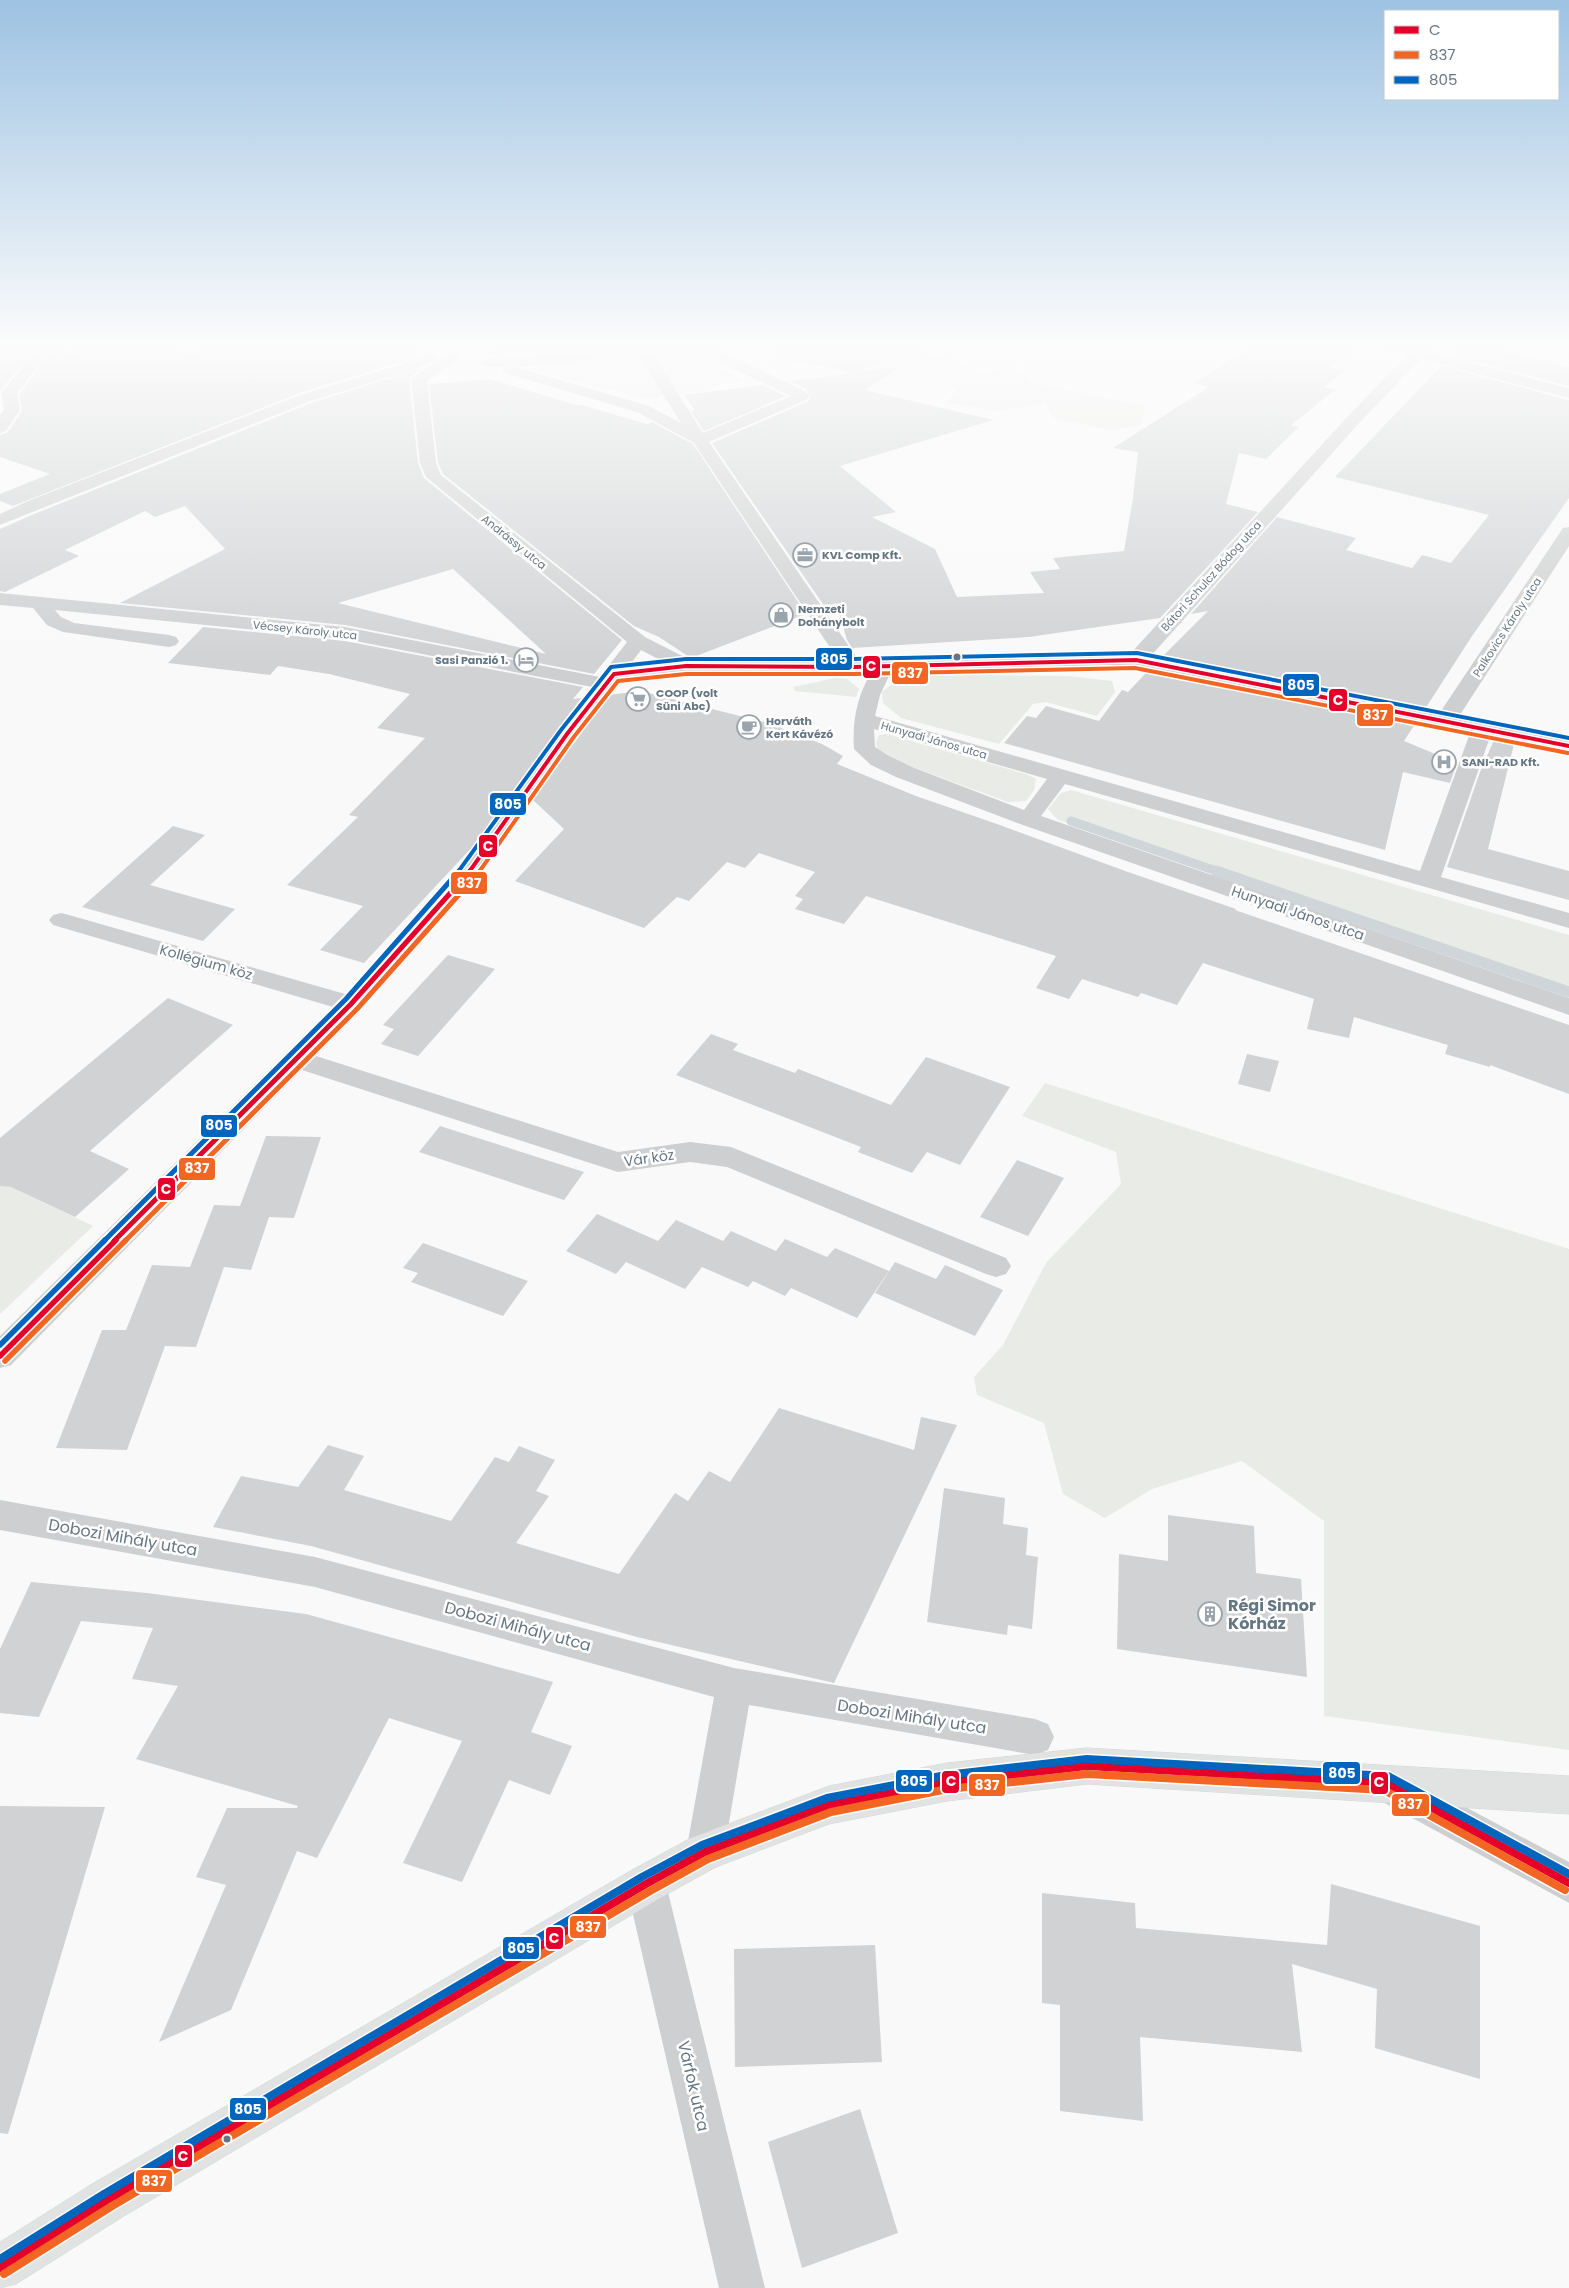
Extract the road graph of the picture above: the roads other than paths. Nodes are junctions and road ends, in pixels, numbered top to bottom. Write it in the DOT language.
graph roads {
  1 [pos="171,450"];
  2 [pos="427,450"];
  3 [pos="707,450"];
  4 [pos="1327,450"];
  5 [pos="0,520"];
  6 [pos="1569,532"];
  7 [pos="0,600"];
  8 [pos="38,603"];
  9 [pos="169,640"];
  10 [pos="638,640"];
  11 [pos="1136,660"];
  12 [pos="686,666"];
  13 [pos="885,666"];
  14 [pos="853,667"];
  15 [pos="610,679"];
  16 [pos="865,720"];
  17 [pos="1445,721"];
  18 [pos="1482,729"];
  19 [pos="1569,746"];
  20 [pos="1060,776"];
  21 [pos="1028,819"];
  22 [pos="1428,882"];
  23 [pos="61,920"];
  24 [pos="1569,921"];
  25 [pos="351,1004"];
  26 [pos="1569,1007"];
  27 [pos="297,1059"];
  28 [pos="996,1266"];
  29 [pos="0,1356"];
  30 [pos="0,1516"];
  31 [pos="734,1685"];
  32 [pos="1036,1737"];
  33 [pos="1386,1783"];
  34 [pos="1569,1795"];
  35 [pos="705,1852"];
  36 [pos="1569,1883"];
  37 [pos="646,1884"];
  38 [pos="0,2268"];
  39 [pos="742,2288"];
  1 -- 5 [label="street"];
  2 -- 10 [label="street, Andrássy utca"];
  3 -- 14 [label="street"];
  4 -- 11 [label="street, Bátori Schulcz Bódog utca"];
  6 -- 17 [label="street, Palkovics Károly utca"];
  7 -- 8 [label="street, Vécsey Károly utca"];
  8 -- 9 [label="street"];
  8 -- 15 [label="street, Vécsey Károly utca"];
  10 -- 12 [label="street"];
  10 -- 15 [label="street"];
  11 -- 13 [label="street, Vécsey Károly utca"];
  11 -- 17 [label="street, Vécsey Károly utca"];
  12 -- 14 [label="street, Vécsey Károly utca"];
  12 -- 15 [label="street, Vécsey Károly utca"];
  13 -- 14 [label="street, Vécsey Károly utca"];
  13 -- 16 [label="street, Hunyadi János utca"];
  15 -- 25 [label="street"];
  16 -- 20 [label="street, Hunyadi János utca"];
  16 -- 21 [label="street, Hunyadi János utca"];
  17 -- 18 [label="street, Vécsey Károly utca"];
  18 -- 19 [label="street, Vécsey Károly utca"];
  18 -- 22 [label="street"];
  20 -- 21 [label="street"];
  20 -- 22 [label="street, Hunyadi János utca"];
  21 -- 26 [label="street, Hunyadi János utca"];
  22 -- 24 [label="street, Hunyadi János utca"];
  23 -- 25 [label="street, Kollégium köz"];
  25 -- 27 [label="street"];
  27 -- 28 [label="street, Vár köz"];
  27 -- 29 [label="street"];
  30 -- 31 [label="street, Dobozi Mihály utca"];
  31 -- 32 [label="street, Dobozi Mihály utca"];
  31 -- 35 [label="street"];
  33 -- 34 [label="main road"];
  33 -- 35 [label="main road"];
  33 -- 36 [label="street"];
  35 -- 37 [label="main road"];
  37 -- 38 [label="main road"];
  37 -- 39 [label="street, Várfok utca"];
}
